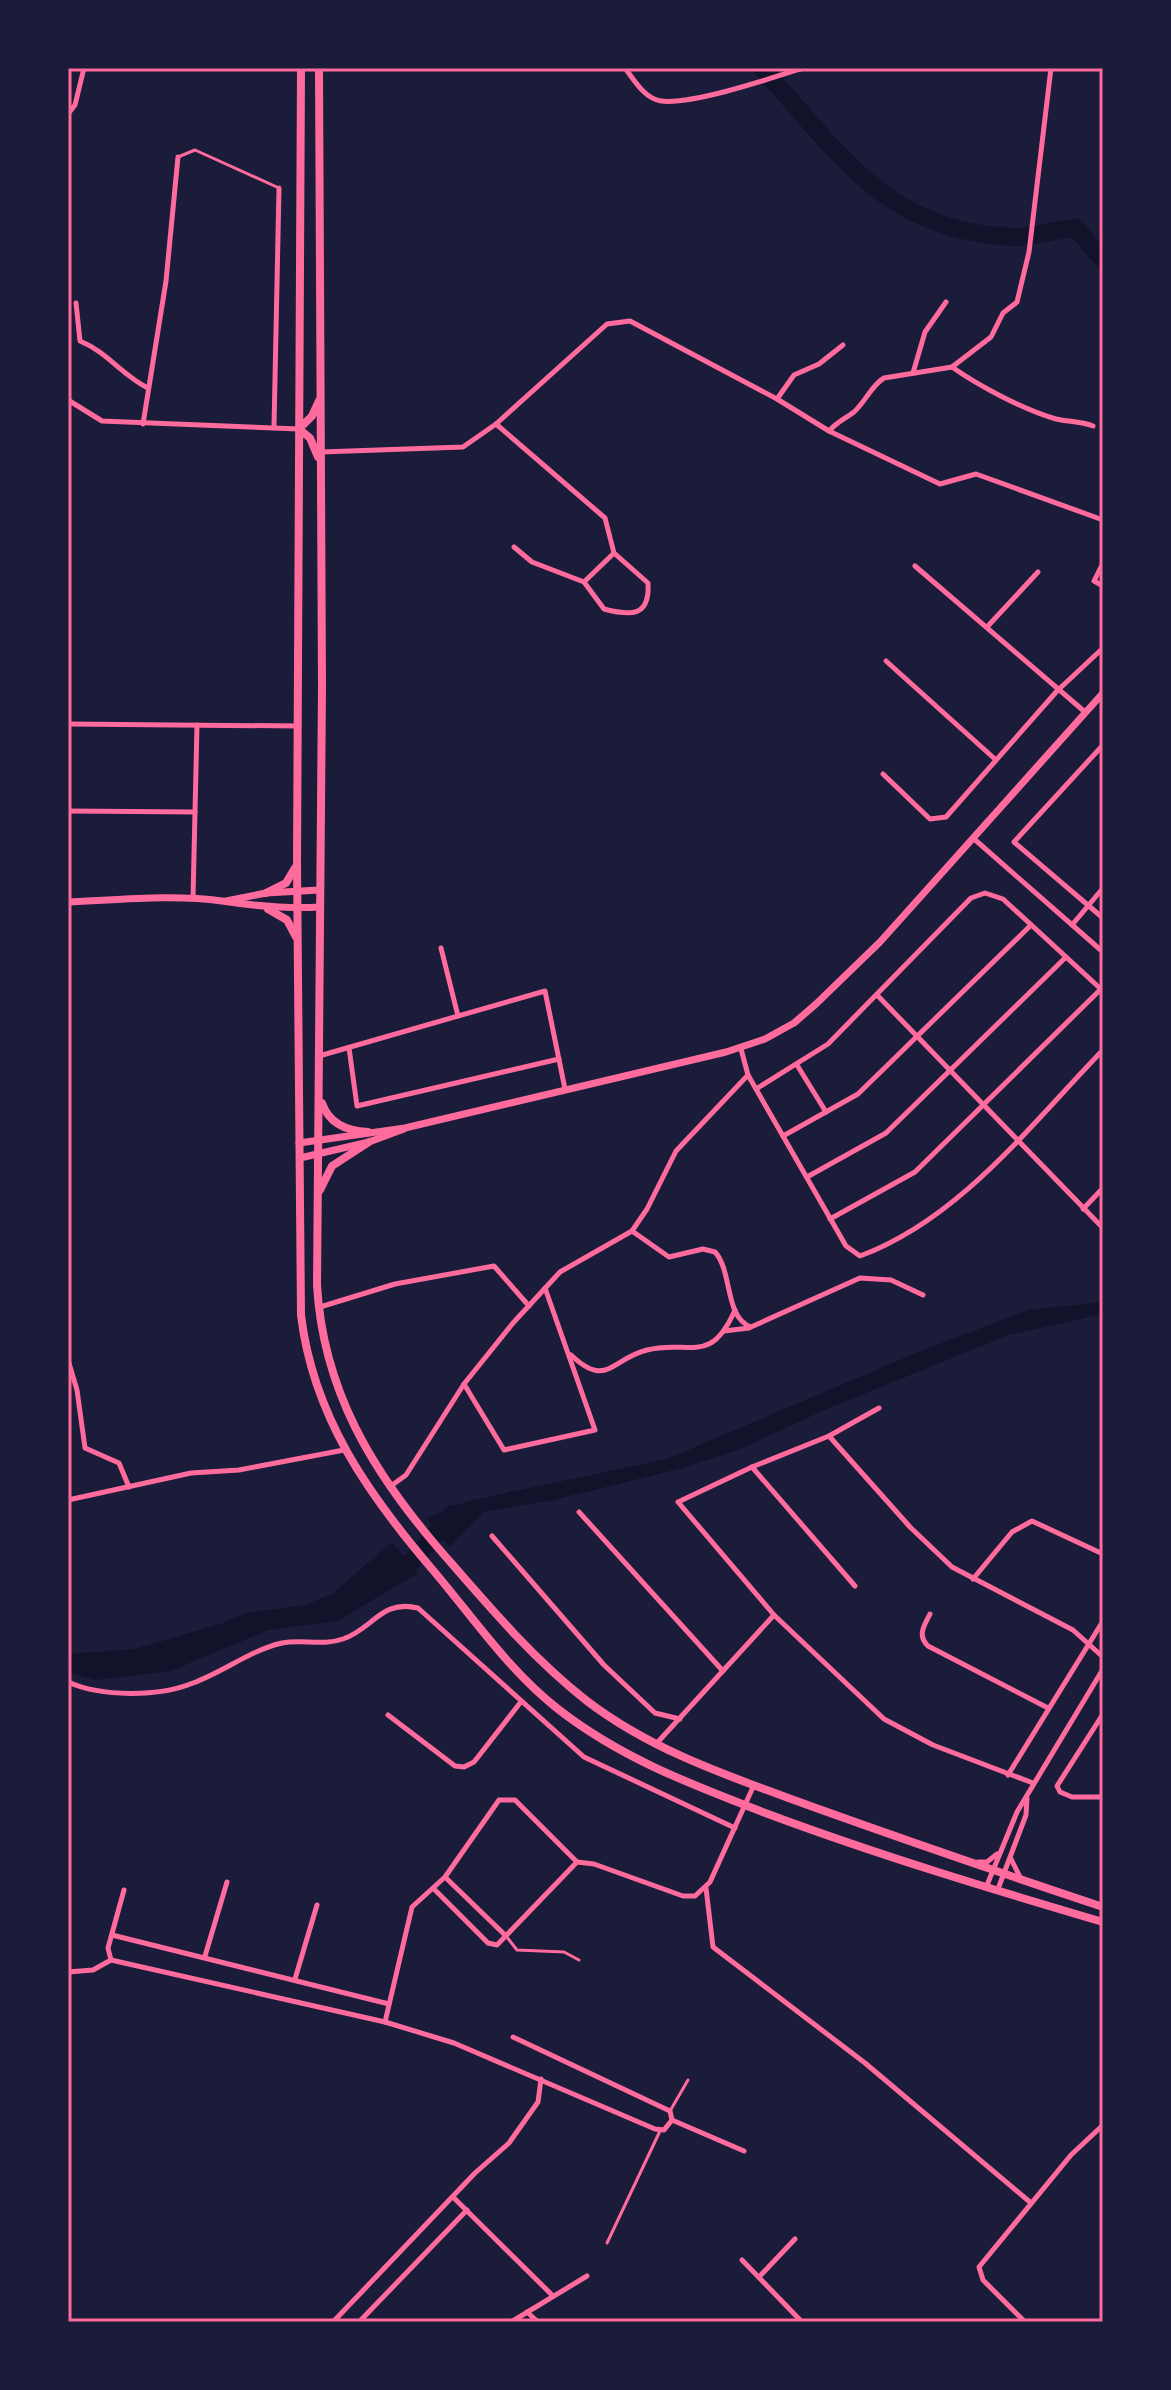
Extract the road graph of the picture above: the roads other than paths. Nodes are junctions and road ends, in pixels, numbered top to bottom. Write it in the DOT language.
graph roads {
  1 [pos="84,68"];
  2 [pos="301,68"];
  3 [pos="319,68"];
  4 [pos="625,68"];
  5 [pos="803,68"];
  6 [pos="1051,68"];
  7 [pos="68,114"];
  8 [pos="178,157"];
  9 [pos="279,188"];
  10 [pos="946,302"];
  11 [pos="76,303"];
  12 [pos="843,345"];
  13 [pos="952,367"];
  14 [pos="913,373"];
  15 [pos="148,388"];
  16 [pos="320,397"];
  17 [pos="777,399"];
  18 [pos="68,400"];
  19 [pos="143,424"];
  20 [pos="496,424"];
  21 [pos="1093,426"];
  22 [pos="274,427"];
  23 [pos="299,429"];
  24 [pos="829,431"];
  25 [pos="321,452"];
  26 [pos="321,465"];
  27 [pos="1103,520"];
  28 [pos="514,547"];
  29 [pos="614,553"];
  30 [pos="1103,563"];
  31 [pos="915,566"];
  32 [pos="1038,572"];
  33 [pos="584,582"];
  34 [pos="1103,586"];
  35 [pos="987,627"];
  36 [pos="1103,648"];
  37 [pos="886,661"];
  38 [pos="1057,691"];
  39 [pos="1103,693"];
  40 [pos="1085,712"];
  41 [pos="68,724"];
  42 [pos="197,725"];
  43 [pos="299,726"];
  44 [pos="1103,745"];
  45 [pos="996,760"];
  46 [pos="883,774"];
  47 [pos="68,811"];
  48 [pos="195,812"];
  49 [pos="973,838"];
  50 [pos="297,864"];
  51 [pos="1103,888"];
  52 [pos="319,890"];
  53 [pos="297,891"];
  54 [pos="266,893"];
  55 [pos="193,900"];
  56 [pos="224,901"];
  57 [pos="68,902"];
  58 [pos="1088,905"];
  59 [pos="320,907"];
  60 [pos="298,908"];
  61 [pos="268,909"];
  62 [pos="1103,918"];
  63 [pos="1031,925"];
  64 [pos="1072,925"];
  65 [pos="441,948"];
  66 [pos="299,949"];
  67 [pos="1103,952"];
  68 [pos="1065,958"];
  69 [pos="1102,990"];
  70 [pos="877,995"];
  71 [pos="458,1016"];
  72 [pos="918,1038"];
  73 [pos="349,1048"];
  74 [pos="741,1049"];
  75 [pos="1103,1050"];
  76 [pos="319,1056"];
  77 [pos="559,1059"];
  78 [pos="797,1065"];
  79 [pos="951,1072"];
  80 [pos="748,1075"];
  81 [pos="565,1089"];
  82 [pos="756,1089"];
  83 [pos="319,1095"];
  84 [pos="984,1106"];
  85 [pos="826,1112"];
  86 [pos="405,1128"];
  87 [pos="368,1132"];
  88 [pos="783,1136"];
  89 [pos="1016,1139"];
  90 [pos="318,1141"];
  91 [pos="369,1142"];
  92 [pos="299,1143"];
  93 [pos="318,1154"];
  94 [pos="300,1158"];
  95 [pos="807,1177"];
  96 [pos="1103,1188"];
  97 [pos="1083,1209"];
  98 [pos="318,1214"];
  99 [pos="830,1219"];
  100 [pos="1103,1228"];
  101 [pos="632,1231"];
  102 [pos="545,1288"];
  103 [pos="923,1295"];
  104 [pos="529,1306"];
  105 [pos="319,1307"];
  106 [pos="735,1309"];
  107 [pos="751,1327"];
  108 [pos="723,1332"];
  109 [pos="569,1353"];
  110 [pos="68,1360"];
  111 [pos="464,1384"];
  112 [pos="879,1408"];
  113 [pos="829,1436"];
  114 [pos="344,1450"];
  115 [pos="752,1467"];
  116 [pos="129,1487"];
  117 [pos="390,1487"];
  118 [pos="68,1500"];
  119 [pos="579,1512"];
  120 [pos="492,1536"];
  121 [pos="1103,1554"];
  122 [pos="973,1579"];
  123 [pos="855,1586"];
  124 [pos="930,1614"];
  125 [pos="774,1615"];
  126 [pos="1103,1621"];
  127 [pos="1088,1646"];
  128 [pos="1103,1657"];
  129 [pos="1103,1669"];
  130 [pos="723,1671"];
  131 [pos="68,1682"];
  132 [pos="520,1703"];
  133 [pos="1048,1708"];
  134 [pos="1103,1714"];
  135 [pos="388,1715"];
  136 [pos="680,1719"];
  137 [pos="655,1744"];
  138 [pos="1008,1775"];
  139 [pos="1033,1783"];
  140 [pos="754,1785"];
  141 [pos="1027,1797"];
  142 [pos="1103,1797"];
  143 [pos="746,1805"];
  144 [pos="735,1828"];
  145 [pos="1001,1850"];
  146 [pos="1011,1854"];
  147 [pos="577,1862"];
  148 [pos="977,1863"];
  149 [pos="993,1868"];
  150 [pos="1004,1872"];
  151 [pos="445,1877"];
  152 [pos="1020,1877"];
  153 [pos="227,1882"];
  154 [pos="987,1885"];
  155 [pos="706,1888"];
  156 [pos="434,1889"];
  157 [pos="998,1889"];
  158 [pos="124,1890"];
  159 [pos="317,1905"];
  160 [pos="1103,1907"];
  161 [pos="1103,1922"];
  162 [pos="112,1935"];
  163 [pos="506,1936"];
  164 [pos="205,1956"];
  165 [pos="111,1960"];
  166 [pos="579,1960"];
  167 [pos="68,1972"];
  168 [pos="295,1979"];
  169 [pos="389,2004"];
  170 [pos="385,2022"];
  171 [pos="513,2037"];
  172 [pos="541,2079"];
  173 [pos="688,2080"];
  174 [pos="670,2111"];
  175 [pos="672,2120"];
  176 [pos="1103,2125"];
  177 [pos="661,2131"];
  178 [pos="744,2151"];
  179 [pos="453,2197"];
  180 [pos="1031,2203"];
  181 [pos="467,2210"];
  182 [pos="795,2239"];
  183 [pos="607,2243"];
  184 [pos="742,2260"];
  185 [pos="587,2276"];
  186 [pos="759,2277"];
  187 [pos="553,2296"];
  188 [pos="527,2312"];
  189 [pos="333,2322"];
  190 [pos="359,2322"];
  191 [pos="511,2322"];
  192 [pos="538,2322"];
  193 [pos="802,2322"];
  194 [pos="1025,2322"];
  1 -- 7 [label="street"];
  2 -- 23 [label="main road"];
  3 -- 16 [label="main road"];
  4 -- 5 [label="street"];
  6 -- 13 [label="street"];
  8 -- 9 [label="lane"];
  8 -- 15 [label="street"];
  9 -- 22 [label="street"];
  10 -- 14 [label="street"];
  11 -- 15 [label="street"];
  12 -- 17 [label="street"];
  13 -- 14 [label="street"];
  13 -- 21 [label="street"];
  14 -- 24 [label="street"];
  15 -- 19 [label="street"];
  16 -- 23 [label="main road"];
  16 -- 25 [label="main road"];
  17 -- 20 [label="street"];
  17 -- 24 [label="street"];
  18 -- 19 [label="street"];
  19 -- 22 [label="street"];
  20 -- 25 [label="street"];
  20 -- 29 [label="street"];
  22 -- 23 [label="street"];
  23 -- 26 [label="main road"];
  23 -- 43 [label="main road"];
  24 -- 27 [label="street"];
  25 -- 26 [label="main road"];
  26 -- 52 [label="main road"];
  28 -- 33 [label="street"];
  29 -- 33 [label="street"];
  29 -- 33 [label="street"];
  30 -- 34 [label="street"];
  31 -- 35 [label="street"];
  32 -- 35 [label="street"];
  35 -- 38 [label="street"];
  36 -- 38 [label="street"];
  37 -- 45 [label="street"];
  38 -- 40 [label="street"];
  38 -- 45 [label="street"];
  39 -- 40 [label="main road"];
  40 -- 49 [label="main road"];
  41 -- 42 [label="street"];
  42 -- 43 [label="street"];
  42 -- 48 [label="street"];
  43 -- 50 [label="main road"];
  44 -- 58 [label="street"];
  45 -- 46 [label="street"];
  47 -- 48 [label="street"];
  48 -- 55 [label="street"];
  49 -- 64 [label="street"];
  49 -- 74 [label="main road"];
  50 -- 53 [label="main road"];
  50 -- 54 [label="main road"];
  51 -- 58 [label="street"];
  52 -- 53 [label="main road"];
  52 -- 59 [label="main road"];
  53 -- 54 [label="main road"];
  53 -- 60 [label="main road"];
  54 -- 56 [label="main road"];
  55 -- 56 [label="main road"];
  55 -- 57 [label="main road"];
  56 -- 61 [label="main road"];
  58 -- 62 [label="street"];
  58 -- 64 [label="street"];
  59 -- 60 [label="main road"];
  59 -- 76 [label="main road"];
  60 -- 61 [label="main road"];
  60 -- 66 [label="main road"];
  61 -- 66 [label="main road"];
  63 -- 68 [label="street"];
  63 -- 70 [label="street"];
  63 -- 72 [label="street"];
  64 -- 67 [label="street"];
  65 -- 71 [label="street"];
  66 -- 92 [label="main road"];
  68 -- 69 [label="street"];
  68 -- 79 [label="street"];
  69 -- 84 [label="street"];
  70 -- 72 [label="street"];
  70 -- 78 [label="street"];
  71 -- 73 [label="street"];
  71 -- 77 [label="street"];
  72 -- 79 [label="street"];
  72 -- 85 [label="street"];
  73 -- 76 [label="street"];
  73 -- 77 [label="street"];
  74 -- 80 [label="street"];
  74 -- 81 [label="main road"];
  75 -- 89 [label="street"];
  76 -- 83 [label="main road"];
  77 -- 81 [label="street"];
  78 -- 82 [label="street"];
  78 -- 85 [label="street"];
  79 -- 84 [label="street"];
  79 -- 95 [label="street"];
  80 -- 82 [label="street"];
  80 -- 101 [label="street"];
  81 -- 86 [label="main road"];
  82 -- 88 [label="street"];
  83 -- 87 [label="main road"];
  83 -- 90 [label="main road"];
  84 -- 89 [label="street"];
  84 -- 99 [label="street"];
  85 -- 88 [label="street"];
  86 -- 87 [label="main road"];
  86 -- 91 [label="main road"];
  87 -- 90 [label="main road"];
  88 -- 95 [label="street"];
  89 -- 97 [label="street"];
  89 -- 99 [label="street"];
  90 -- 92 [label="main road"];
  90 -- 93 [label="main road"];
  91 -- 93 [label="main road"];
  91 -- 98 [label="main road"];
  92 -- 94 [label="main road"];
  93 -- 94 [label="main road"];
  93 -- 98 [label="main road"];
  94 -- 114 [label="main road"];
  95 -- 99 [label="street"];
  96 -- 97 [label="street"];
  97 -- 100 [label="street"];
  98 -- 105 [label="main road"];
  101 -- 102 [label="street"];
  101 -- 106 [label="street"];
  102 -- 104 [label="street"];
  102 -- 109 [label="street"];
  103 -- 107 [label="street"];
  104 -- 105 [label="street"];
  104 -- 111 [label="street"];
  105 -- 117 [label="main road"];
  106 -- 107 [label="street"];
  106 -- 108 [label="street"];
  107 -- 108 [label="street"];
  108 -- 109 [label="street"];
  109 -- 111 [label="street"];
  110 -- 116 [label="street"];
  111 -- 117 [label="street"];
  112 -- 113 [label="street"];
  113 -- 115 [label="street"];
  113 -- 122 [label="street"];
  114 -- 116 [label="street"];
  114 -- 143 [label="main road"];
  115 -- 123 [label="street"];
  115 -- 125 [label="street"];
  116 -- 118 [label="street"];
  117 -- 137 [label="main road"];
  119 -- 130 [label="street"];
  120 -- 136 [label="street"];
  121 -- 122 [label="street"];
  122 -- 127 [label="street"];
  124 -- 133 [label="street"];
  125 -- 130 [label="street"];
  125 -- 138 [label="street"];
  126 -- 127 [label="street"];
  127 -- 128 [label="street"];
  127 -- 133 [label="street"];
  129 -- 139 [label="street"];
  130 -- 136 [label="street"];
  131 -- 132 [label="street"];
  132 -- 135 [label="street"];
  132 -- 144 [label="street"];
  133 -- 138 [label="street"];
  134 -- 142 [label="street"];
  136 -- 137 [label="street"];
  137 -- 140 [label="main road"];
  138 -- 139 [label="street"];
  139 -- 141 [label="street"];
  140 -- 143 [label="street"];
  140 -- 148 [label="main road"];
  141 -- 145 [label="street"];
  141 -- 146 [label="street"];
  143 -- 144 [label="street"];
  143 -- 154 [label="main road"];
  144 -- 155 [label="street"];
  145 -- 148 [label="street"];
  145 -- 149 [label="street"];
  146 -- 150 [label="street"];
  146 -- 152 [label="street"];
  147 -- 151 [label="street"];
  147 -- 155 [label="street"];
  147 -- 163 [label="street"];
  148 -- 149 [label="main road"];
  149 -- 150 [label="main road"];
  149 -- 154 [label="street"];
  150 -- 152 [label="main road"];
  150 -- 157 [label="street"];
  151 -- 156 [label="street"];
  151 -- 163 [label="street"];
  152 -- 160 [label="main road"];
  153 -- 164 [label="street"];
  154 -- 157 [label="main road"];
  155 -- 180 [label="street"];
  156 -- 163 [label="street"];
  156 -- 169 [label="street"];
  157 -- 161 [label="main road"];
  158 -- 162 [label="street"];
  159 -- 168 [label="street"];
  162 -- 164 [label="street"];
  162 -- 165 [label="street"];
  163 -- 166 [label="lane"];
  164 -- 168 [label="street"];
  165 -- 167 [label="street"];
  165 -- 170 [label="street"];
  168 -- 169 [label="street"];
  169 -- 170 [label="street"];
  170 -- 172 [label="street"];
  171 -- 174 [label="street"];
  172 -- 177 [label="street"];
  172 -- 179 [label="street"];
  173 -- 174 [label="lane"];
  174 -- 175 [label="street"];
  175 -- 177 [label="street"];
  175 -- 178 [label="street"];
  176 -- 180 [label="street"];
  177 -- 183 [label="lane"];
  179 -- 181 [label="street"];
  179 -- 189 [label="street"];
  180 -- 194 [label="street"];
  181 -- 187 [label="street"];
  181 -- 190 [label="street"];
  182 -- 186 [label="street"];
  184 -- 186 [label="street"];
  185 -- 187 [label="street"];
  186 -- 193 [label="street"];
  187 -- 188 [label="street"];
  188 -- 191 [label="street"];
  188 -- 192 [label="street"];
}
